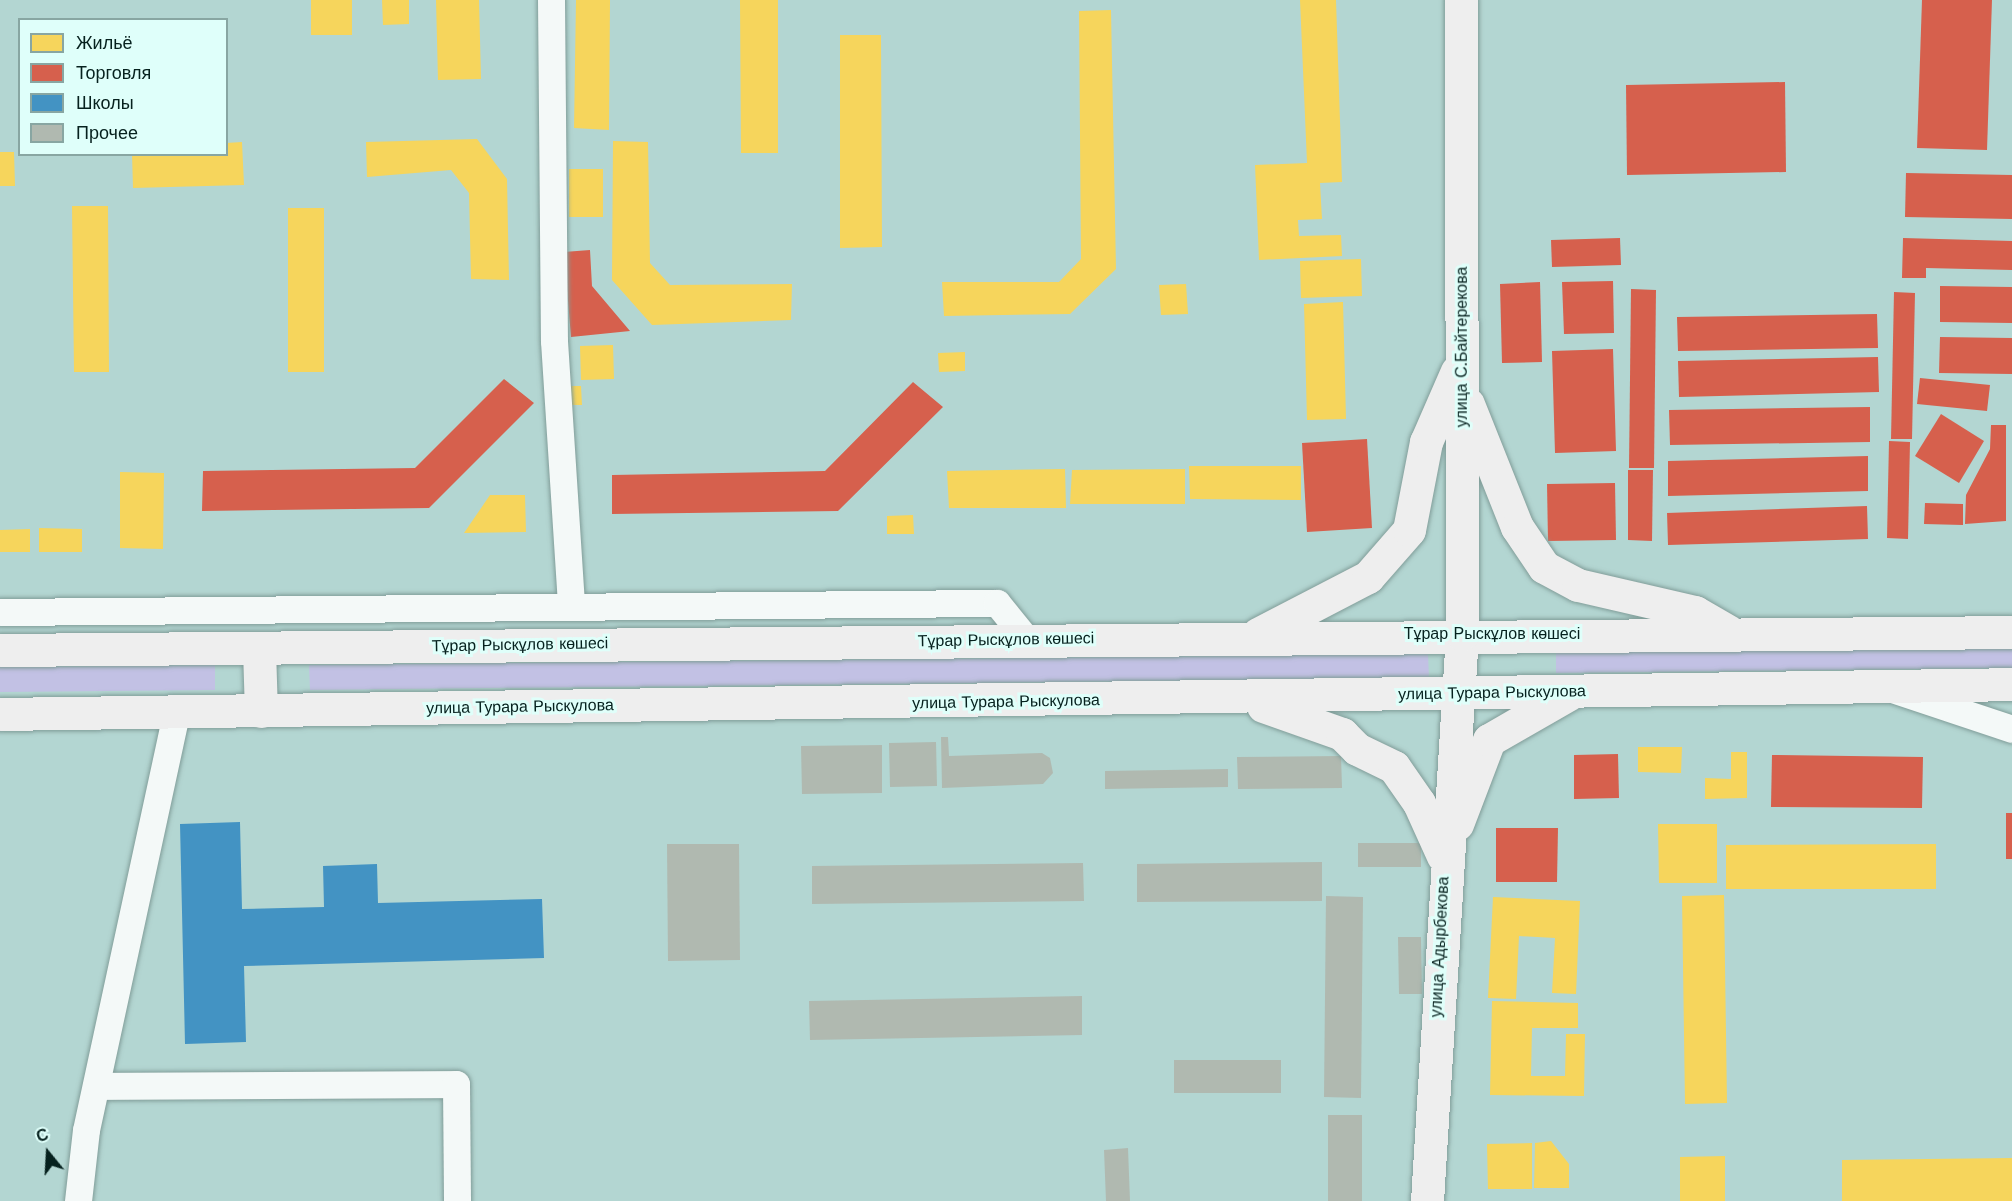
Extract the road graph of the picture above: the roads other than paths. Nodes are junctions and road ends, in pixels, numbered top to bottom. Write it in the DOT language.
graph roads {
  1 [pos="550,0"];
  2 [pos="1461,0"];
  3 [pos="1462,374"];
  4 [pos="571,606"];
  5 [pos="0,612"];
  6 [pos="2012,617"];
  7 [pos="2012,632"];
  8 [pos="1731,633"];
  9 [pos="1955,633"];
  10 [pos="1462,634"];
  11 [pos="1254,636"];
  12 [pos="1027,640"];
  13 [pos="259,649"];
  14 [pos="0,650"];
  15 [pos="1874,683"];
  16 [pos="2012,684"];
  17 [pos="1574,691"];
  18 [pos="1459,693"];
  19 [pos="1239,698"];
  20 [pos="261,711"];
  21 [pos="176,712"];
  22 [pos="0,714"];
  23 [pos="2012,729"];
  24 [pos="1445,853"];
  25 [pos="96,1086"];
  26 [pos="78,1201"];
  27 [pos="457,1201"];
  28 [pos="1427,1201"];
  1 -- 4 [label="street"];
  2 -- 3 [label="main road, улица С.Байтерекова"];
  3 -- 8 [label="main road"];
  3 -- 10 [label="main road, улица С.Байтерекова"];
  3 -- 11 [label="main road"];
  4 -- 5 [label="street"];
  4 -- 12 [label="street"];
  6 -- 9 [label="street"];
  7 -- 9 [label="main road, Тұрар Рыскұлов көшесі"];
  8 -- 9 [label="main road, Тұрар Рыскұлов көшесі"];
  8 -- 10 [label="main road, Тұрар Рыскұлов көшесі"];
  10 -- 11 [label="main road, Тұрар Рыскұлов көшесі"];
  10 -- 18 [label="main road, улица С.Байтерекова"];
  11 -- 12 [label="main road, Тұрар Рыскұлов көшесі"];
  12 -- 13 [label="main road, Тұрар Рыскұлов көшесі"];
  13 -- 14 [label="main road, Тұрар Рыскұлов көшесі"];
  13 -- 20 [label="main road"];
  15 -- 16 [label="main road, улица Турара Рыскулова"];
  15 -- 17 [label="main road, улица Турара Рыскулова"];
  15 -- 23 [label="street"];
  17 -- 18 [label="main road, улица Турара Рыскулова"];
  17 -- 24 [label="main road"];
  18 -- 19 [label="main road, улица Турара Рыскулова"];
  18 -- 24 [label="main road, улица Адырбекова"];
  19 -- 20 [label="main road, улица Турара Рыскулова"];
  19 -- 24 [label="main road"];
  20 -- 21 [label="main road, улица Турара Рыскулова"];
  21 -- 22 [label="main road, улица Турара Рыскулова"];
  21 -- 25 [label="street"];
  24 -- 28 [label="main road, улица Адырбекова"];
  25 -- 26 [label="street"];
  25 -- 27 [label="street"];
}
